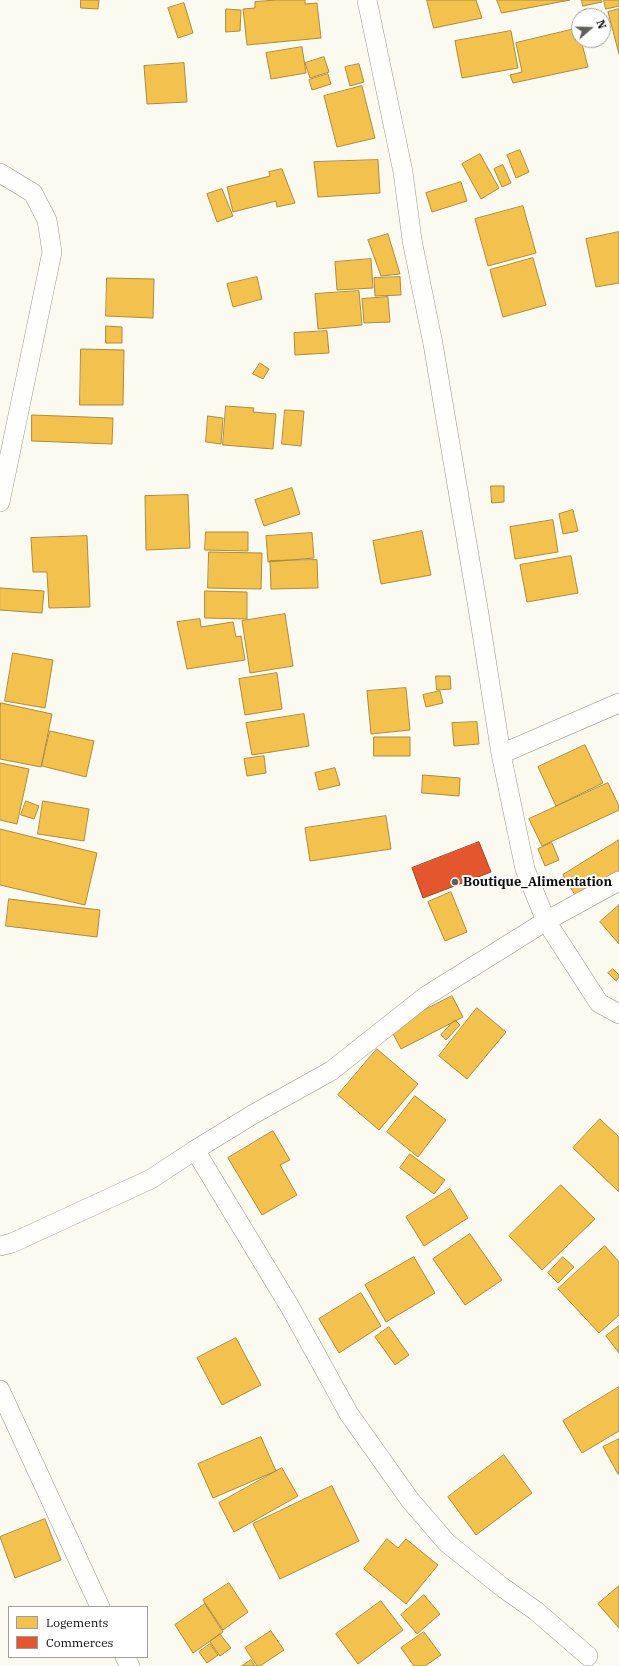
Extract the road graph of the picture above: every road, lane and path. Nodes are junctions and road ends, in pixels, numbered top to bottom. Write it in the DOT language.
graph roads {
  1 [pos="367,0"];
  2 [pos="0,173"];
  3 [pos="0,502"];
  4 [pos="619,704"];
  5 [pos="501,754"];
  6 [pos="619,881"];
  7 [pos="546,921"];
  8 [pos="619,1014"];
  9 [pos="195,1150"];
  10 [pos="0,1246"];
  11 [pos="0,1390"];
  12 [pos="100,1606"];
  13 [pos="588,1656"];
  1 -- 5 [label="street"];
  2 -- 3 [label="street"];
  4 -- 5 [label="street"];
  5 -- 7 [label="street"];
  6 -- 7 [label="street"];
  7 -- 8 [label="street"];
  7 -- 9 [label="street"];
  9 -- 10 [label="street"];
  9 -- 13 [label="street"];
  11 -- 12 [label="street"];
}
